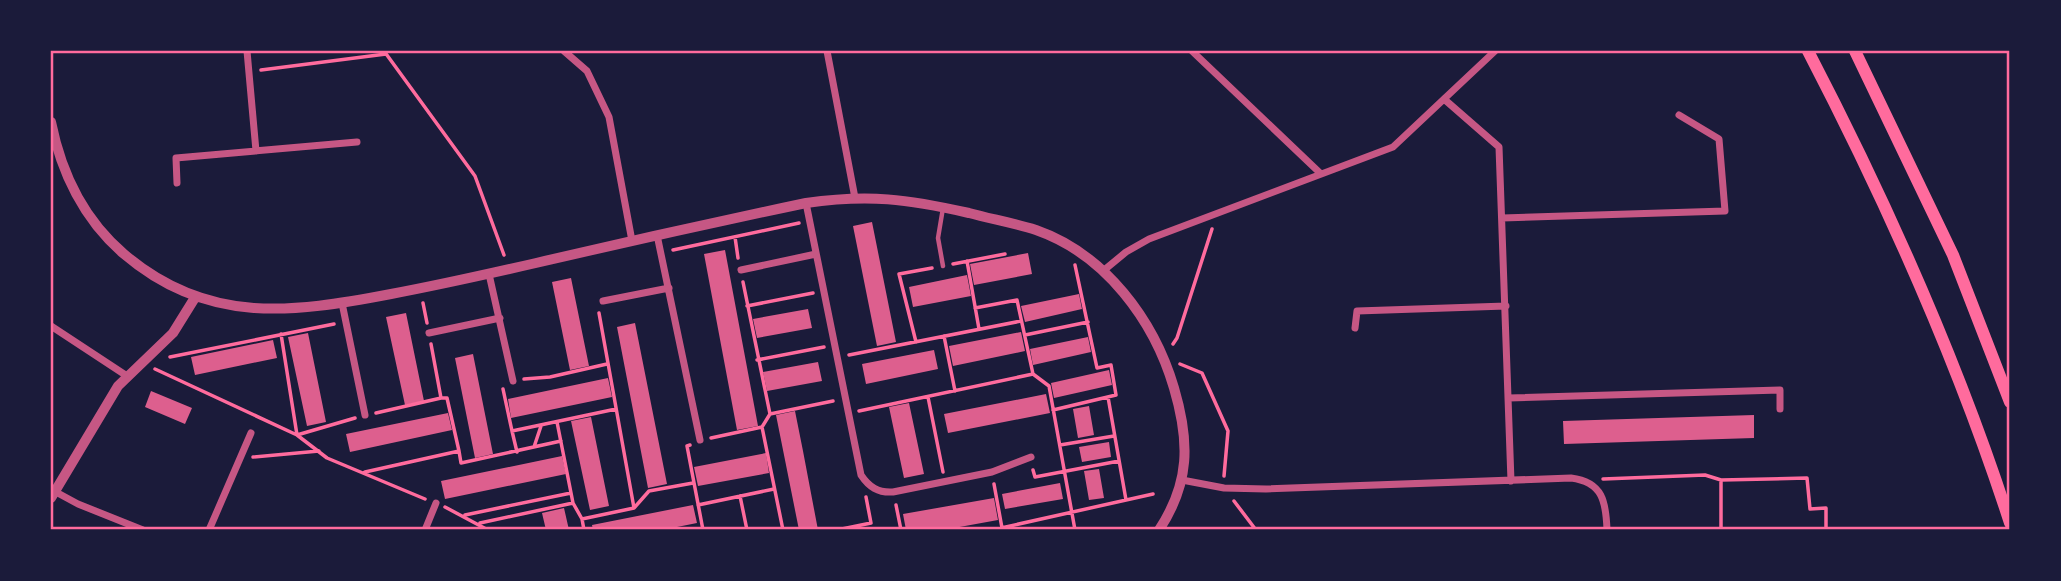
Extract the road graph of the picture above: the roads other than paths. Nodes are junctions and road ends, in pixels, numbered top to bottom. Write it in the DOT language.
graph roads {
  1 [pos="247,51"];
  2 [pos="564,51"];
  3 [pos="827,51"];
  4 [pos="1192,51"];
  5 [pos="1495,51"];
  6 [pos="1808,51"];
  7 [pos="1855,51"];
  8 [pos="1444,99"];
  9 [pos="1679,115"];
  10 [pos="51,122"];
  11 [pos="357,142"];
  12 [pos="256,152"];
  13 [pos="1320,173"];
  14 [pos="177,183"];
  15 [pos="855,198"];
  16 [pos="806,203"];
  17 [pos="943,208"];
  18 [pos="1502,218"];
  19 [pos="657,235"];
  20 [pos="632,241"];
  21 [pos="816,254"];
  22 [pos="943,266"];
  23 [pos="741,270"];
  24 [pos="1103,271"];
  25 [pos="489,274"];
  26 [pos="669,288"];
  27 [pos="196,296"];
  28 [pos="603,301"];
  29 [pos="342,303"];
  30 [pos="1506,306"];
  31 [pos="500,318"];
  32 [pos="51,326"];
  33 [pos="1355,328"];
  34 [pos="429,333"];
  35 [pos="127,376"];
  36 [pos="513,381"];
  37 [pos="1509,398"];
  38 [pos="2010,402"];
  39 [pos="1780,408"];
  40 [pos="365,415"];
  41 [pos="251,433"];
  42 [pos="700,440"];
  43 [pos="1031,457"];
  44 [pos="1182,480"];
  45 [pos="1511,481"];
  46 [pos="53,495"];
  47 [pos="436,503"];
  48 [pos="2010,523"];
  49 [pos="143,530"];
  50 [pos="209,530"];
  51 [pos="425,530"];
  52 [pos="1159,530"];
  53 [pos="1607,530"];
  1 -- 12 [label="street"];
  2 -- 20 [label="street"];
  3 -- 15 [label="street"];
  4 -- 13 [label="street"];
  5 -- 8 [label="street"];
  6 -- 48 [label="main road"];
  7 -- 38 [label="main road"];
  8 -- 13 [label="street"];
  8 -- 18 [label="street"];
  9 -- 18 [label="street"];
  10 -- 27 [label="street"];
  11 -- 12 [label="street"];
  12 -- 14 [label="street"];
  13 -- 24 [label="street"];
  15 -- 16 [label="street"];
  15 -- 17 [label="street"];
  16 -- 19 [label="street"];
  16 -- 21 [label="street"];
  17 -- 22 [label="lane"];
  17 -- 24 [label="street"];
  18 -- 30 [label="street"];
  19 -- 20 [label="street"];
  19 -- 26 [label="street"];
  20 -- 25 [label="street"];
  21 -- 23 [label="street"];
  21 -- 43 [label="street"];
  24 -- 44 [label="street"];
  25 -- 29 [label="street"];
  25 -- 31 [label="street"];
  26 -- 28 [label="street"];
  26 -- 42 [label="street"];
  27 -- 29 [label="street"];
  27 -- 35 [label="street"];
  29 -- 40 [label="street"];
  30 -- 33 [label="street"];
  30 -- 37 [label="street"];
  31 -- 34 [label="street"];
  31 -- 36 [label="street"];
  32 -- 35 [label="street"];
  35 -- 46 [label="street"];
  37 -- 39 [label="street"];
  37 -- 45 [label="street"];
  41 -- 50 [label="street"];
  44 -- 45 [label="street"];
  44 -- 52 [label="street"];
  45 -- 53 [label="street"];
  46 -- 49 [label="street"];
  47 -- 51 [label="street"];
}
